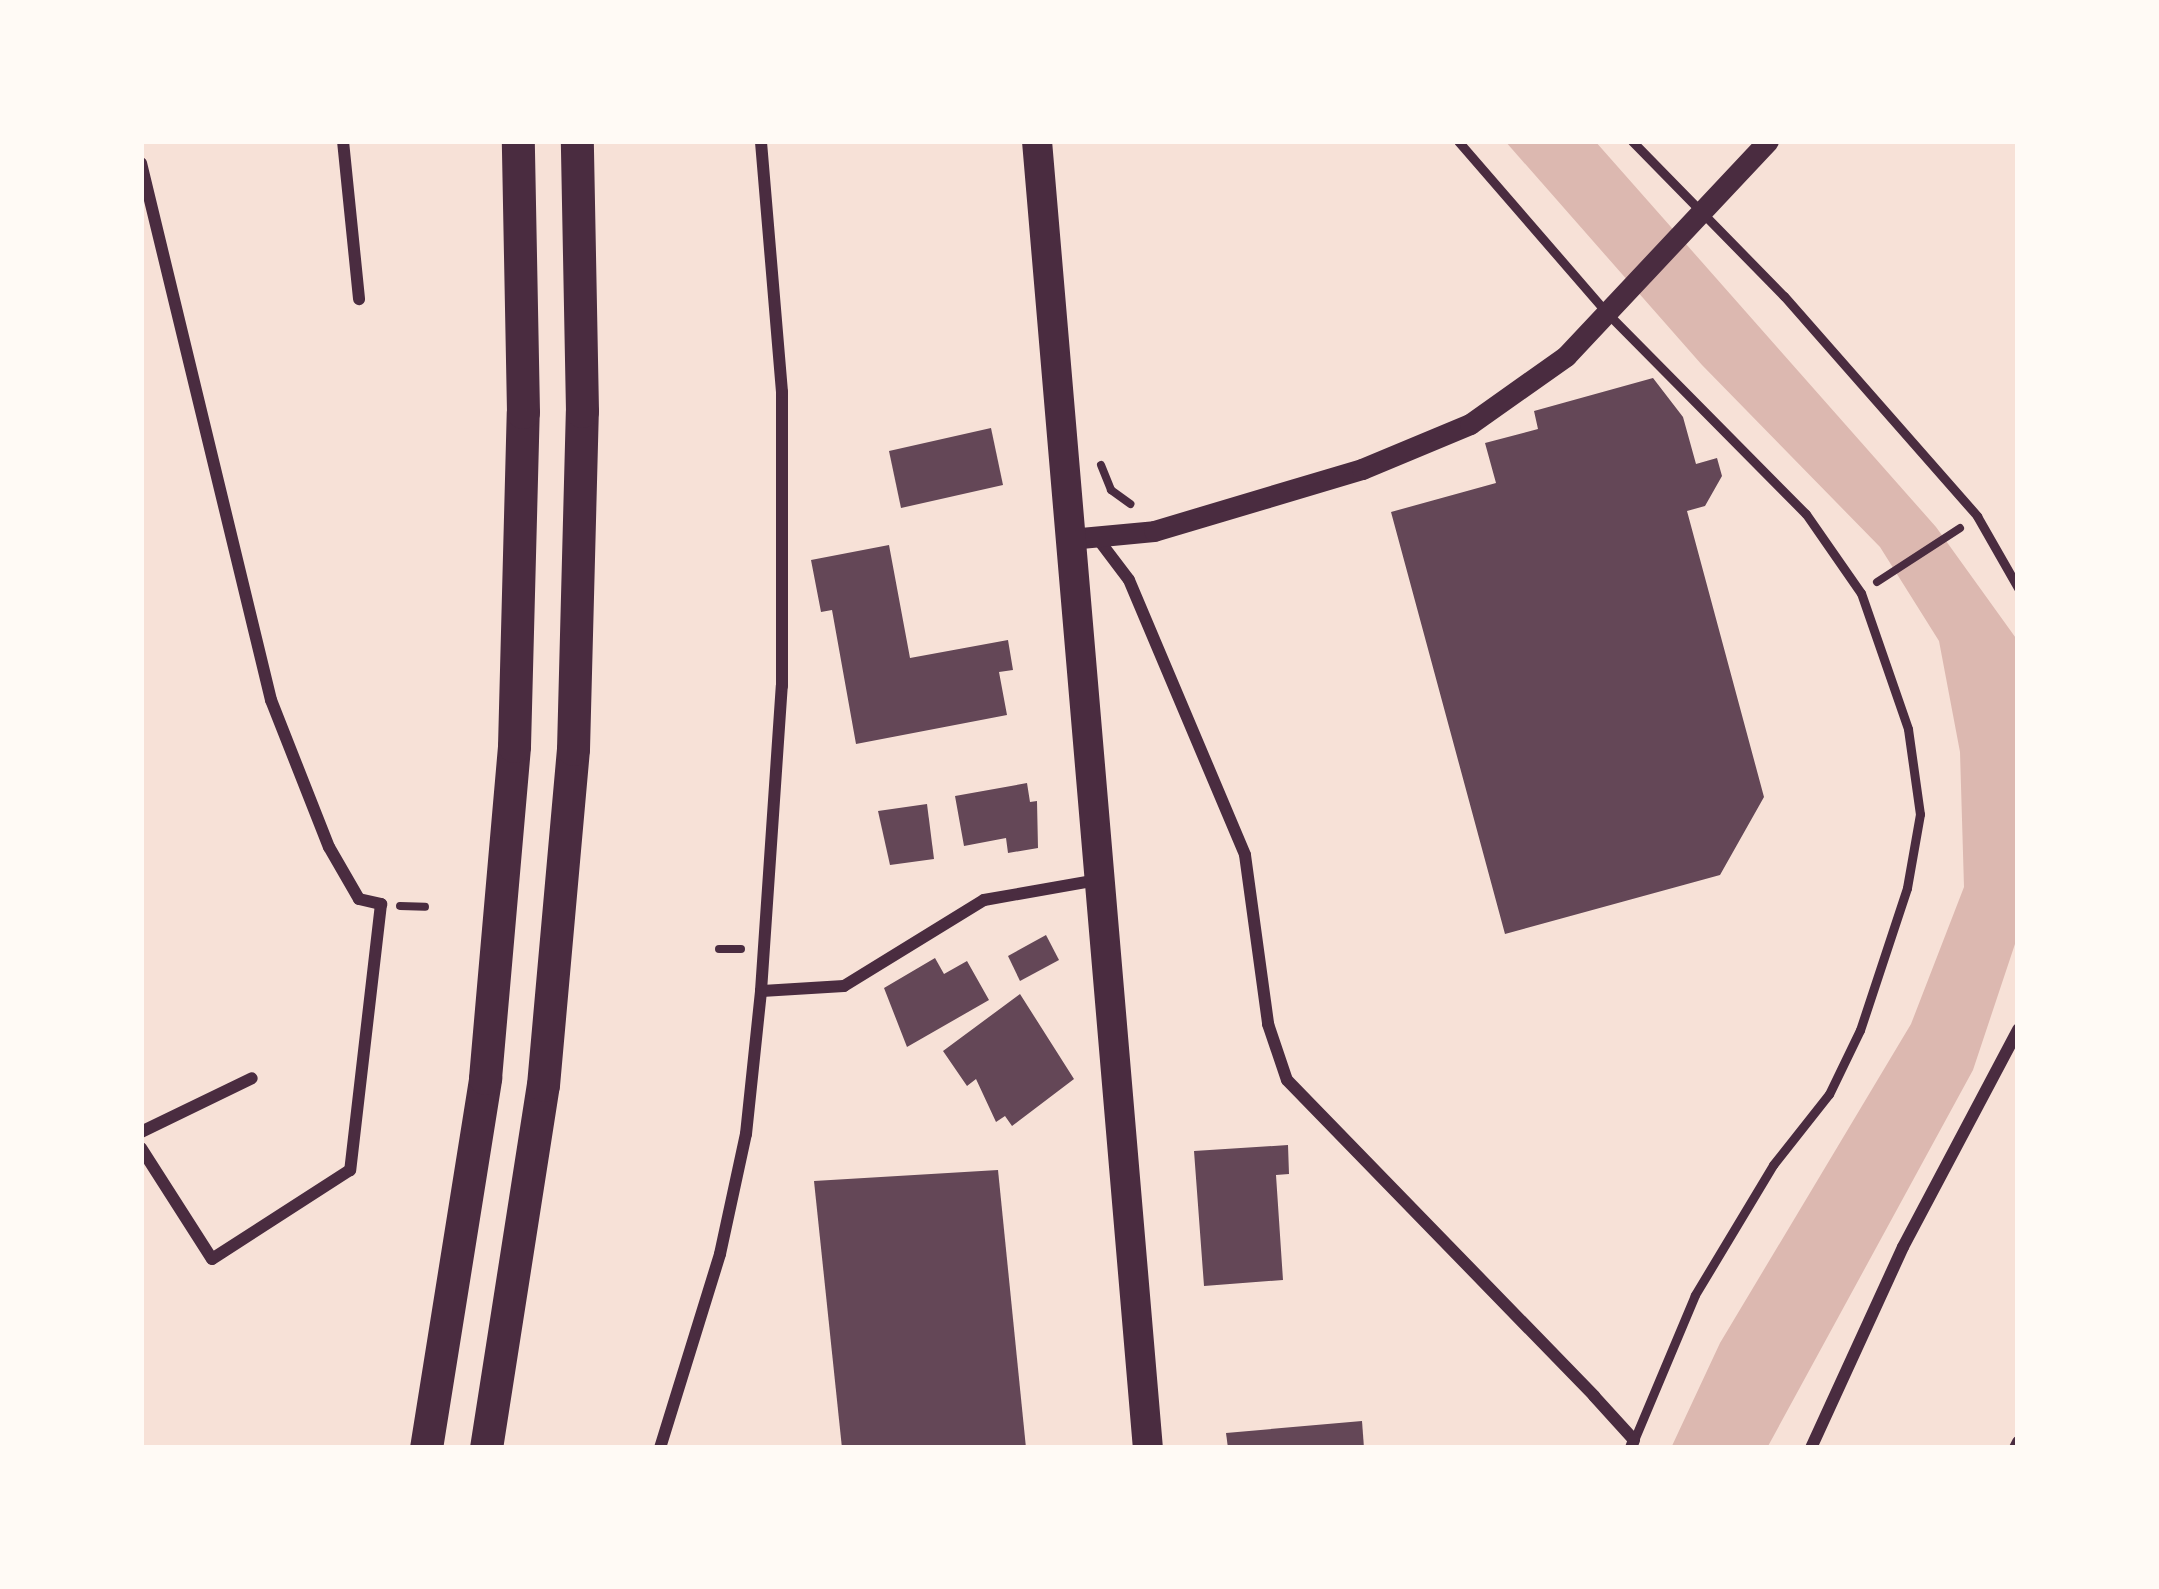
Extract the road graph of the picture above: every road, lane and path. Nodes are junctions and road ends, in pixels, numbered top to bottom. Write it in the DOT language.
graph roads {
  1 [pos="343,141"];
  2 [pos="518,141"];
  3 [pos="577,141"];
  4 [pos="760,141"];
  5 [pos="1037,141"];
  6 [pos="1458,141"];
  7 [pos="1632,141"];
  8 [pos="1768,141"];
  9 [pos="141,163"];
  10 [pos="1699,215"];
  11 [pos="359,299"];
  12 [pos="1615,307"];
  13 [pos="1977,516"];
  14 [pos="1084,539"];
  15 [pos="2018,588"];
  16 [pos="1861,593"];
  17 [pos="1098,880"];
  18 [pos="761,992"];
  19 [pos="2018,1030"];
  20 [pos="252,1078"];
  21 [pos="141,1132"];
  22 [pos="141,1148"];
  23 [pos="1633,1444"];
  24 [pos="426,1448"];
  25 [pos="486,1448"];
  26 [pos="660,1448"];
  27 [pos="1148,1448"];
  28 [pos="1811,1448"];
  1 -- 11 [label="street"];
  2 -- 24 [label="highway"];
  3 -- 25 [label="highway"];
  4 -- 18 [label="street"];
  5 -- 14 [label="main road"];
  6 -- 12 [label="lane"];
  7 -- 10 [label="lane"];
  8 -- 10 [label="street"];
  9 -- 22 [label="street"];
  10 -- 12 [label="street"];
  10 -- 13 [label="lane"];
  12 -- 14 [label="street"];
  12 -- 16 [label="lane"];
  13 -- 15 [label="lane"];
  13 -- 16 [label="path"];
  14 -- 17 [label="main road"];
  14 -- 23 [label="street"];
  16 -- 23 [label="lane"];
  17 -- 18 [label="street"];
  17 -- 27 [label="main road"];
  18 -- 26 [label="street"];
  19 -- 28 [label="street"];
  20 -- 21 [label="street"];
}
